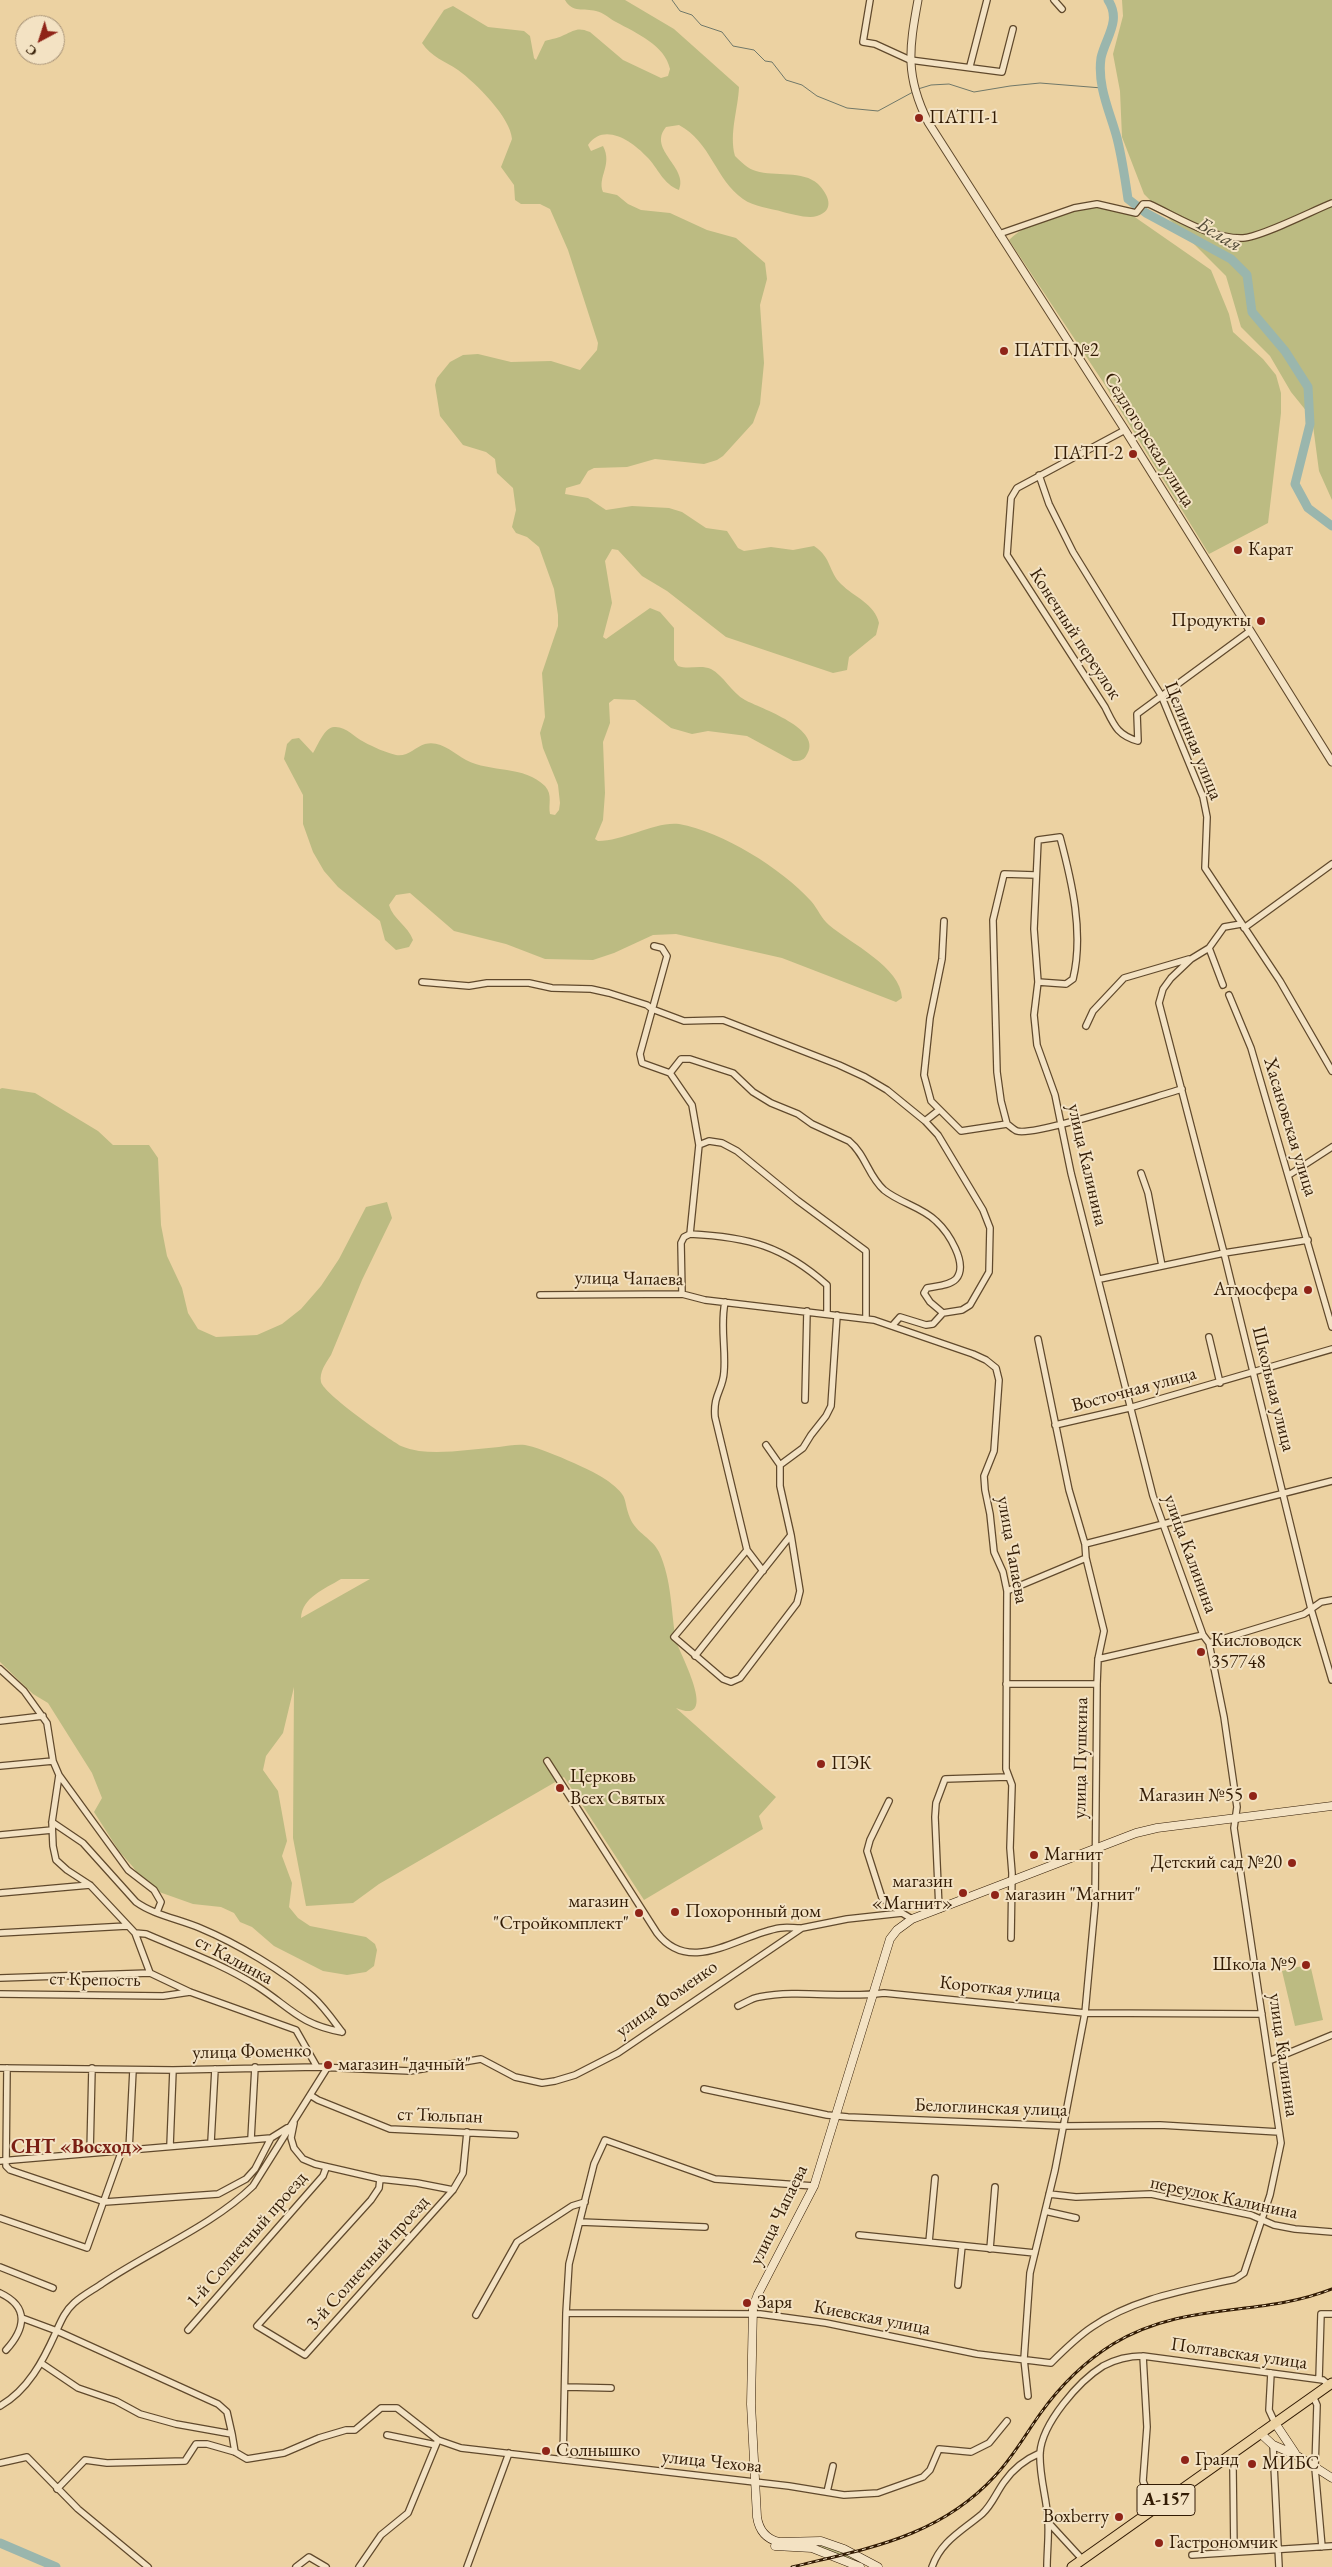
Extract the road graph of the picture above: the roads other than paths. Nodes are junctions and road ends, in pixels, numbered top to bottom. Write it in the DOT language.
graph roads {
  1 [pos="870,0"];
  2 [pos="918,0"];
  3 [pos="987,0"];
  4 [pos="1054,0"];
  5 [pos="1062,9"];
  6 [pos="1013,29"];
  7 [pos="910,60"];
  8 [pos="970,66"];
  9 [pos="1332,203"];
  10 [pos="1000,234"];
  11 [pos="1124,430"];
  12 [pos="1039,476"];
  13 [pos="1250,631"];
  14 [pos="1160,695"];
  15 [pos="1332,762"];
  16 [pos="1332,864"];
  17 [pos="1035,875"];
  18 [pos="944,921"];
  19 [pos="1242,926"];
  20 [pos="654,946"];
  21 [pos="1209,948"];
  22 [pos="1191,958"];
  23 [pos="422,982"];
  24 [pos="1038,982"];
  25 [pos="1223,985"];
  26 [pos="1229,995"];
  27 [pos="652,1009"];
  28 [pos="1086,1026"];
  29 [pos="1332,1071"];
  30 [pos="670,1073"];
  31 [pos="1182,1088"];
  32 [pos="939,1110"];
  33 [pos="926,1121"];
  34 [pos="1007,1124"];
  35 [pos="1061,1125"];
  36 [pos="698,1145"];
  37 [pos="1332,1148"];
  38 [pos="1141,1173"];
  39 [pos="1289,1175"];
  40 [pos="690,1234"];
  41 [pos="1308,1240"];
  42 [pos="1224,1254"];
  43 [pos="1162,1266"];
  44 [pos="1100,1279"];
  45 [pos="682,1294"];
  46 [pos="540,1295"];
  47 [pos="725,1302"];
  48 [pos="807,1311"];
  49 [pos="943,1313"];
  50 [pos="827,1314"];
  51 [pos="837,1315"];
  52 [pos="866,1319"];
  53 [pos="892,1326"];
  54 [pos="1332,1327"];
  55 [pos="1209,1337"];
  56 [pos="1038,1339"];
  57 [pos="1332,1349"];
  58 [pos="1254,1373"];
  59 [pos="1220,1383"];
  60 [pos="805,1400"];
  61 [pos="1129,1408"];
  62 [pos="1055,1425"];
  63 [pos="766,1445"];
  64 [pos="780,1465"];
  65 [pos="1332,1481"];
  66 [pos="1283,1495"];
  67 [pos="1162,1525"];
  68 [pos="792,1535"];
  69 [pos="1085,1544"];
  70 [pos="747,1550"];
  71 [pos="1086,1558"];
  72 [pos="763,1571"];
  73 [pos="1007,1591"];
  74 [pos="1332,1600"];
  75 [pos="1311,1609"];
  76 [pos="1204,1635"];
  77 [pos="1209,1643"];
  78 [pos="694,1656"];
  79 [pos="1098,1658"];
  80 [pos="1,1671"];
  81 [pos="1332,1680"];
  82 [pos="1006,1684"];
  83 [pos="1097,1684"];
  84 [pos="43,1716"];
  85 [pos="0,1721"];
  86 [pos="53,1761"];
  87 [pos="547,1761"];
  88 [pos="0,1766"];
  89 [pos="59,1775"];
  90 [pos="1008,1777"];
  91 [pos="889,1801"];
  92 [pos="1332,1806"];
  93 [pos="1236,1818"];
  94 [pos="52,1822"];
  95 [pos="52,1830"];
  96 [pos="0,1836"];
  97 [pos="1095,1848"];
  98 [pos="1012,1881"];
  99 [pos="90,1885"];
  100 [pos="0,1892"];
  101 [pos="939,1909"];
  102 [pos="158,1912"];
  103 [pos="902,1913"];
  104 [pos="912,1919"];
  105 [pos="127,1926"];
  106 [pos="802,1928"];
  107 [pos="0,1933"];
  108 [pos="135,1933"];
  109 [pos="1011,1938"];
  110 [pos="150,1974"];
  111 [pos="0,1978"];
  112 [pos="190,1992"];
  113 [pos="0,1994"];
  114 [pos="872,1994"];
  115 [pos="738,2006"];
  116 [pos="1085,2013"];
  117 [pos="1262,2014"];
  118 [pos="1332,2035"];
  119 [pos="1269,2061"];
  120 [pos="317,2067"];
  121 [pos="0,2068"];
  122 [pos="7,2068"];
  123 [pos="92,2068"];
  124 [pos="255,2068"];
  125 [pos="327,2068"];
  126 [pos="215,2069"];
  127 [pos="133,2070"];
  128 [pos="173,2070"];
  129 [pos="704,2089"];
  130 [pos="310,2094"];
  131 [pos="836,2116"];
  132 [pos="294,2121"];
  133 [pos="1064,2126"];
  134 [pos="468,2132"];
  135 [pos="1279,2132"];
  136 [pos="515,2135"];
  137 [pos="271,2138"];
  138 [pos="251,2139"];
  139 [pos="211,2142"];
  140 [pos="170,2146"];
  141 [pos="125,2150"];
  142 [pos="90,2153"];
  143 [pos="2,2161"];
  144 [pos="326,2168"];
  145 [pos="935,2178"];
  146 [pos="380,2179"];
  147 [pos="814,2186"];
  148 [pos="995,2186"];
  149 [pos="454,2190"];
  150 [pos="1049,2194"];
  151 [pos="105,2202"];
  152 [pos="585,2202"];
  153 [pos="1045,2212"];
  154 [pos="0,2218"];
  155 [pos="1076,2218"];
  156 [pos="1262,2219"];
  157 [pos="580,2222"];
  158 [pos="704,2227"];
  159 [pos="1332,2232"];
  160 [pos="859,2235"];
  161 [pos="929,2242"];
  162 [pos="962,2246"];
  163 [pos="990,2248"];
  164 [pos="1035,2253"];
  165 [pos="0,2267"];
  166 [pos="958,2284"];
  167 [pos="53,2288"];
  168 [pos="0,2293"];
  169 [pos="566,2312"];
  170 [pos="753,2314"];
  171 [pos="1332,2314"];
  172 [pos="476,2315"];
  173 [pos="22,2318"];
  174 [pos="188,2330"];
  175 [pos="57,2331"];
  176 [pos="6,2350"];
  177 [pos="1144,2356"];
  178 [pos="1024,2359"];
  179 [pos="41,2363"];
  180 [pos="1051,2363"];
  181 [pos="1271,2373"];
  182 [pos="1319,2379"];
  183 [pos="1330,2384"];
  184 [pos="564,2387"];
  185 [pos="611,2388"];
  186 [pos="1028,2396"];
  187 [pos="1313,2396"];
  188 [pos="0,2406"];
  189 [pos="1007,2421"];
  190 [pos="1275,2423"];
  191 [pos="1260,2433"];
  192 [pos="232,2434"];
  193 [pos="387,2435"];
  194 [pos="437,2443"];
  195 [pos="1273,2445"];
  196 [pos="235,2452"];
  197 [pos="509,2453"];
  198 [pos="1040,2453"];
  199 [pos="1296,2454"];
  200 [pos="563,2460"];
  201 [pos="0,2463"];
  202 [pos="833,2466"];
  203 [pos="1233,2468"];
  204 [pos="1315,2468"];
  205 [pos="1332,2478"];
  206 [pos="755,2482"];
  207 [pos="58,2489"];
  208 [pos="828,2492"];
  209 [pos="1154,2509"];
  210 [pos="1048,2522"];
  211 [pos="1332,2546"];
  212 [pos="1322,2547"];
  213 [pos="1277,2549"];
  214 [pos="1234,2552"];
  215 [pos="1192,2555"];
  216 [pos="1082,2559"];
  217 [pos="148,2567"];
  218 [pos="296,2567"];
  219 [pos="326,2567"];
  220 [pos="359,2567"];
  221 [pos="467,2567"];
  222 [pos="860,2567"];
  223 [pos="878,2567"];
  224 [pos="932,2567"];
  225 [pos="1047,2567"];
  226 [pos="1072,2567"];
  227 [pos="1278,2567"];
  1 -- 7 [label="street"];
  2 -- 7 [label="street"];
  3 -- 8 [label="street"];
  4 -- 5 [label="street"];
  6 -- 8 [label="street"];
  7 -- 8 [label="street"];
  7 -- 10 [label="street, Седлогорская улица"];
  9 -- 10 [label="street"];
  10 -- 11 [label="street, Седлогорская улица"];
  11 -- 12 [label="street, Конечный переулок"];
  11 -- 13 [label="street, Седлогорская улица"];
  12 -- 14 [label="street, Целинная улица"];
  12 -- 14 [label="street, Конечный переулок"];
  13 -- 14 [label="street, Конечный переулок"];
  13 -- 15 [label="street, Седлогорская улица"];
  14 -- 19 [label="street, Целинная улица"];
  16 -- 19 [label="street"];
  17 -- 24 [label="street, улица Калинина"];
  17 -- 24 [label="street, улица Калинина"];
  17 -- 34 [label="street"];
  18 -- 32 [label="street"];
  19 -- 21 [label="street"];
  19 -- 29 [label="street, Целинная улица"];
  20 -- 27 [label="street"];
  21 -- 22 [label="street"];
  21 -- 25 [label="street"];
  22 -- 28 [label="street"];
  22 -- 31 [label="street, Школьная улица"];
  23 -- 27 [label="street"];
  24 -- 35 [label="street, улица Калинина"];
  26 -- 39 [label="street, Хасановская улица"];
  27 -- 30 [label="street"];
  27 -- 33 [label="street"];
  30 -- 36 [label="street"];
  30 -- 49 [label="street"];
  31 -- 35 [label="street"];
  31 -- 42 [label="street, Школьная улица"];
  32 -- 33 [label="street"];
  32 -- 34 [label="street"];
  33 -- 49 [label="street"];
  34 -- 35 [label="street"];
  35 -- 44 [label="street, улица Калинина"];
  36 -- 40 [label="street"];
  36 -- 52 [label="street"];
  37 -- 39 [label="street"];
  38 -- 43 [label="street"];
  39 -- 41 [label="street, Хасановская улица"];
  40 -- 45 [label="street"];
  40 -- 50 [label="street"];
  41 -- 42 [label="street"];
  41 -- 54 [label="street, Хасановская улица"];
  42 -- 43 [label="street"];
  42 -- 58 [label="street, Школьная улица"];
  43 -- 44 [label="street"];
  44 -- 61 [label="street, улица Калинина"];
  45 -- 46 [label="street, улица Чапаева"];
  45 -- 47 [label="street, улица Чапаева"];
  47 -- 48 [label="street, улица Чапаева"];
  47 -- 70 [label="street"];
  48 -- 50 [label="street, улица Чапаева"];
  48 -- 60 [label="street"];
  49 -- 53 [label="street"];
  50 -- 51 [label="street, улица Чапаева"];
  51 -- 52 [label="street, улица Чапаева"];
  51 -- 64 [label="street"];
  52 -- 53 [label="street, улица Чапаева"];
  53 -- 73 [label="street, улица Чапаева"];
  55 -- 59 [label="street, Восточная улица"];
  56 -- 62 [label="street, улица Пушкина"];
  57 -- 58 [label="street, Восточная улица"];
  58 -- 59 [label="street, Восточная улица"];
  58 -- 66 [label="street, Школьная улица"];
  59 -- 61 [label="street, Восточная улица"];
  61 -- 62 [label="street, Восточная улица"];
  61 -- 67 [label="street, улица Калинина"];
  62 -- 69 [label="street, улица Пушкина"];
  63 -- 64 [label="street"];
  64 -- 68 [label="street"];
  65 -- 66 [label="street"];
  66 -- 67 [label="street"];
  66 -- 75 [label="street, Школьная улица"];
  67 -- 69 [label="street"];
  67 -- 76 [label="street, улица Калинина"];
  68 -- 72 [label="street"];
  68 -- 78 [label="street"];
  69 -- 71 [label="street, улица Пушкина"];
  70 -- 72 [label="street"];
  70 -- 78 [label="street"];
  71 -- 73 [label="street"];
  71 -- 79 [label="street, улица Пушкина"];
  72 -- 78 [label="street"];
  73 -- 82 [label="street, улица Чапаева"];
  74 -- 75 [label="street"];
  75 -- 77 [label="street"];
  75 -- 81 [label="street, Школьная улица"];
  76 -- 77 [label="street, улица Калинина"];
  76 -- 79 [label="street"];
  77 -- 93 [label="street, улица Калинина"];
  79 -- 83 [label="street, улица Пушкина"];
  80 -- 84 [label="street"];
  82 -- 83 [label="street"];
  82 -- 90 [label="street, улица Чапаева"];
  83 -- 97 [label="street, улица Пушкина"];
  84 -- 85 [label="street"];
  84 -- 86 [label="street"];
  86 -- 88 [label="street"];
  86 -- 89 [label="street"];
  87 -- 106 [label="street"];
  89 -- 94 [label="street"];
  89 -- 102 [label="street"];
  90 -- 98 [label="street, улица Чапаева"];
  90 -- 101 [label="street"];
  91 -- 103 [label="street"];
  92 -- 93 [label="main road"];
  93 -- 97 [label="main road"];
  93 -- 117 [label="street, улица Калинина"];
  94 -- 95 [label="street"];
  94 -- 102 [label="street"];
  95 -- 96 [label="street"];
  95 -- 99 [label="street"];
  97 -- 98 [label="main road"];
  97 -- 116 [label="street, улица Пушкина"];
  98 -- 101 [label="main road"];
  98 -- 109 [label="street, улица Чапаева"];
  99 -- 100 [label="street"];
  99 -- 105 [label="street"];
  101 -- 104 [label="main road"];
  102 -- 108 [label="street, ст Калинка"];
  103 -- 104 [label="street"];
  103 -- 106 [label="street, улица Фоменко"];
  104 -- 114 [label="main road, улица Чапаева"];
  105 -- 107 [label="street"];
  105 -- 108 [label="street"];
  106 -- 125 [label="street, улица Фоменко"];
  108 -- 110 [label="street"];
  110 -- 111 [label="street"];
  110 -- 112 [label="street"];
  112 -- 113 [label="street, ст Крепость"];
  112 -- 120 [label="street"];
  114 -- 115 [label="street, Короткая улица"];
  114 -- 116 [label="street, Короткая улица"];
  114 -- 131 [label="main road, улица Чапаева"];
  116 -- 117 [label="street, Короткая улица"];
  116 -- 133 [label="street, улица Пушкина"];
  117 -- 119 [label="street, улица Калинина"];
  118 -- 119 [label="street"];
  119 -- 135 [label="street, улица Калинина"];
  120 -- 124 [label="street, улица Фоменко"];
  120 -- 125 [label="street, улица Фоменко"];
  121 -- 122 [label="street, улица Фоменко"];
  122 -- 123 [label="street, улица Фоменко"];
  122 -- 143 [label="street"];
  123 -- 127 [label="street, улица Фоменко"];
  123 -- 142 [label="street"];
  124 -- 126 [label="street, улица Фоменко"];
  124 -- 138 [label="street"];
  125 -- 130 [label="street"];
  126 -- 128 [label="street, улица Фоменко"];
  126 -- 139 [label="street"];
  127 -- 128 [label="street, улица Фоменко"];
  127 -- 141 [label="street"];
  128 -- 140 [label="street"];
  129 -- 131 [label="street, Белоглинская улица"];
  130 -- 132 [label="street"];
  130 -- 134 [label="street, ст Тюльпан"];
  131 -- 133 [label="street, Белоглинская улица"];
  131 -- 147 [label="main road, улица Чапаева"];
  132 -- 137 [label="street"];
  132 -- 144 [label="street"];
  132 -- 175 [label="street"];
  133 -- 135 [label="street, Белоглинская улица"];
  133 -- 150 [label="street, улица Пушкина"];
  134 -- 136 [label="street, ст Тюльпан"];
  134 -- 149 [label="street, 3-й Солнечный проезд"];
  135 -- 156 [label="street, улица Калинина"];
  137 -- 138 [label="street"];
  137 -- 151 [label="street"];
  138 -- 139 [label="street"];
  139 -- 140 [label="street"];
  140 -- 141 [label="street"];
  141 -- 142 [label="street"];
  141 -- 151 [label="street"];
  142 -- 143 [label="street"];
  143 -- 151 [label="street"];
  144 -- 146 [label="street"];
  144 -- 174 [label="street, 1-й Солнечный проезд"];
  145 -- 161 [label="street"];
  146 -- 149 [label="street"];
  146 -- 149 [label="street, 3-й Солнечный проезд"];
  147 -- 152 [label="street"];
  147 -- 170 [label="main road, улица Чапаева"];
  148 -- 163 [label="street"];
  150 -- 153 [label="street, улица Пушкина"];
  150 -- 156 [label="street, переулок Калинина"];
  151 -- 154 [label="street"];
  152 -- 157 [label="street"];
  152 -- 172 [label="street"];
  153 -- 155 [label="street"];
  153 -- 164 [label="street, улица Пушкина"];
  156 -- 159 [label="street, переулок Калинина"];
  156 -- 180 [label="street, улица Калинина"];
  157 -- 158 [label="street"];
  157 -- 169 [label="street"];
  160 -- 161 [label="street"];
  161 -- 162 [label="street"];
  162 -- 163 [label="street"];
  162 -- 166 [label="street"];
  163 -- 164 [label="street"];
  164 -- 178 [label="street, улица Пушкина"];
  165 -- 167 [label="street"];
  168 -- 173 [label="street"];
  169 -- 170 [label="street, Киевская улица"];
  169 -- 184 [label="street"];
  170 -- 178 [label="street, Киевская улица"];
  170 -- 206 [label="main road, улица Чапаева"];
  171 -- 182 [label="street"];
  173 -- 175 [label="street"];
  173 -- 176 [label="street"];
  175 -- 179 [label="street"];
  175 -- 192 [label="street"];
  177 -- 181 [label="street, Полтавская улица"];
  177 -- 198 [label="street, Полтавская улица"];
  177 -- 209 [label="street"];
  178 -- 180 [label="street, Киевская улица"];
  178 -- 186 [label="street, улица Пушкина"];
  179 -- 188 [label="street"];
  179 -- 192 [label="street"];
  181 -- 182 [label="street, Полтавская улица"];
  181 -- 190 [label="street"];
  182 -- 183 [label="street, Полтавская улица"];
  183 -- 187 [label="main road, А-157"];
  184 -- 185 [label="street"];
  184 -- 200 [label="street"];
  187 -- 190 [label="main road, А-157"];
  187 -- 204 [label="street"];
  189 -- 208 [label="street, улица Чехова"];
  190 -- 191 [label="main road, А-157"];
  190 -- 199 [label="main road"];
  191 -- 195 [label="main road"];
  191 -- 209 [label="main road, А-157"];
  192 -- 196 [label="street"];
  193 -- 194 [label="street, улица Чехова"];
  194 -- 196 [label="street, улица Чехова"];
  194 -- 197 [label="street, улица Чехова"];
  194 -- 220 [label="street"];
  195 -- 199 [label="main road"];
  195 -- 213 [label="street"];
  196 -- 207 [label="street"];
  197 -- 200 [label="street, улица Чехова"];
  197 -- 221 [label="street"];
  198 -- 210 [label="street"];
  198 -- 224 [label="street"];
  199 -- 204 [label="main road"];
  200 -- 206 [label="street, улица Чехова"];
  201 -- 207 [label="street"];
  202 -- 208 [label="street"];
  203 -- 214 [label="street"];
  204 -- 205 [label="main road"];
  204 -- 212 [label="street"];
  206 -- 208 [label="street, улица Чехова"];
  206 -- 222 [label="main road, улица Чапаева"];
  206 -- 223 [label="main road, улица Чапаева"];
  207 -- 217 [label="street"];
  209 -- 216 [label="main road, А-157"];
  210 -- 216 [label="street"];
  210 -- 225 [label="street"];
  211 -- 212 [label="street"];
  212 -- 213 [label="street"];
  213 -- 214 [label="street"];
  213 -- 227 [label="street"];
  214 -- 215 [label="street"];
  216 -- 226 [label="main road, А-157"];
  218 -- 219 [label="street"];
}
